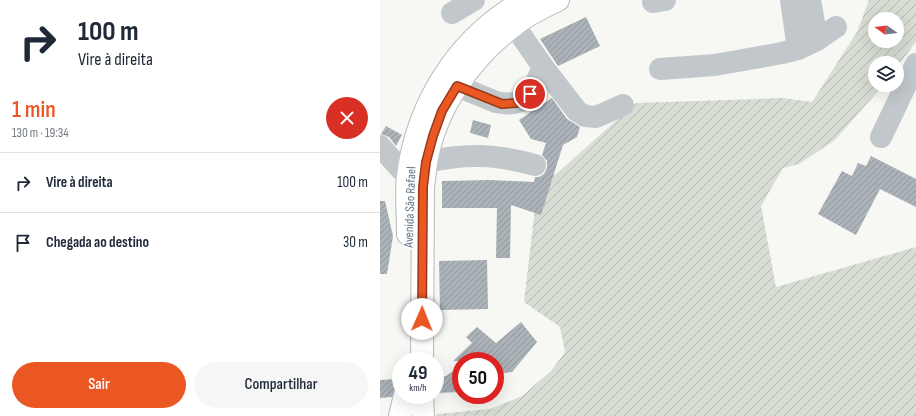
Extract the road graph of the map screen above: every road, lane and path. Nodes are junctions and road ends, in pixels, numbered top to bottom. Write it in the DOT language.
graph roads {
  1 [pos="474,0"];
  2 [pos="524,0"];
  3 [pos="558,0"];
  4 [pos="791,0"];
  5 [pos="810,0"];
  6 [pos="452,12"];
  7 [pos="514,25"];
  8 [pos="836,27"];
  9 [pos="808,44"];
  10 [pos="916,64"];
  11 [pos="543,66"];
  12 [pos="660,69"];
  13 [pos="457,86"];
  14 [pos="623,105"];
  15 [pos="881,137"];
  16 [pos="380,146"];
  17 [pos="426,162"];
  18 [pos="535,165"];
  19 [pos="408,177"];
  20 [pos="407,352"];
  21 [pos="422,352"];
  22 [pos="403,404"];
  23 [pos="422,404"];
  24 [pos="400,416"];
  25 [pos="423,416"];
  1 -- 6 [label="street"];
  2 -- 19 [label="main road, Avenida São Rafael"];
  3 -- 7 [label="main road, Avenida São Rafael"];
  4 -- 9 [label="street"];
  5 -- 9 [label="street"];
  7 -- 11 [label="street"];
  7 -- 13 [label="main road, Avenida São Rafael"];
  8 -- 9 [label="street"];
  9 -- 12 [label="street"];
  10 -- 15 [label="street"];
  11 -- 13 [label="street"];
  11 -- 14 [label="street"];
  13 -- 17 [label="main road, Avenida São Rafael"];
  16 -- 19 [label="street"];
  17 -- 18 [label="street"];
  17 -- 21 [label="main road, Avenida São Rafael"];
  19 -- 20 [label="main road, Avenida São Rafael"];
  22 -- 24 [label="main road"];
  23 -- 25 [label="main road"];
}
